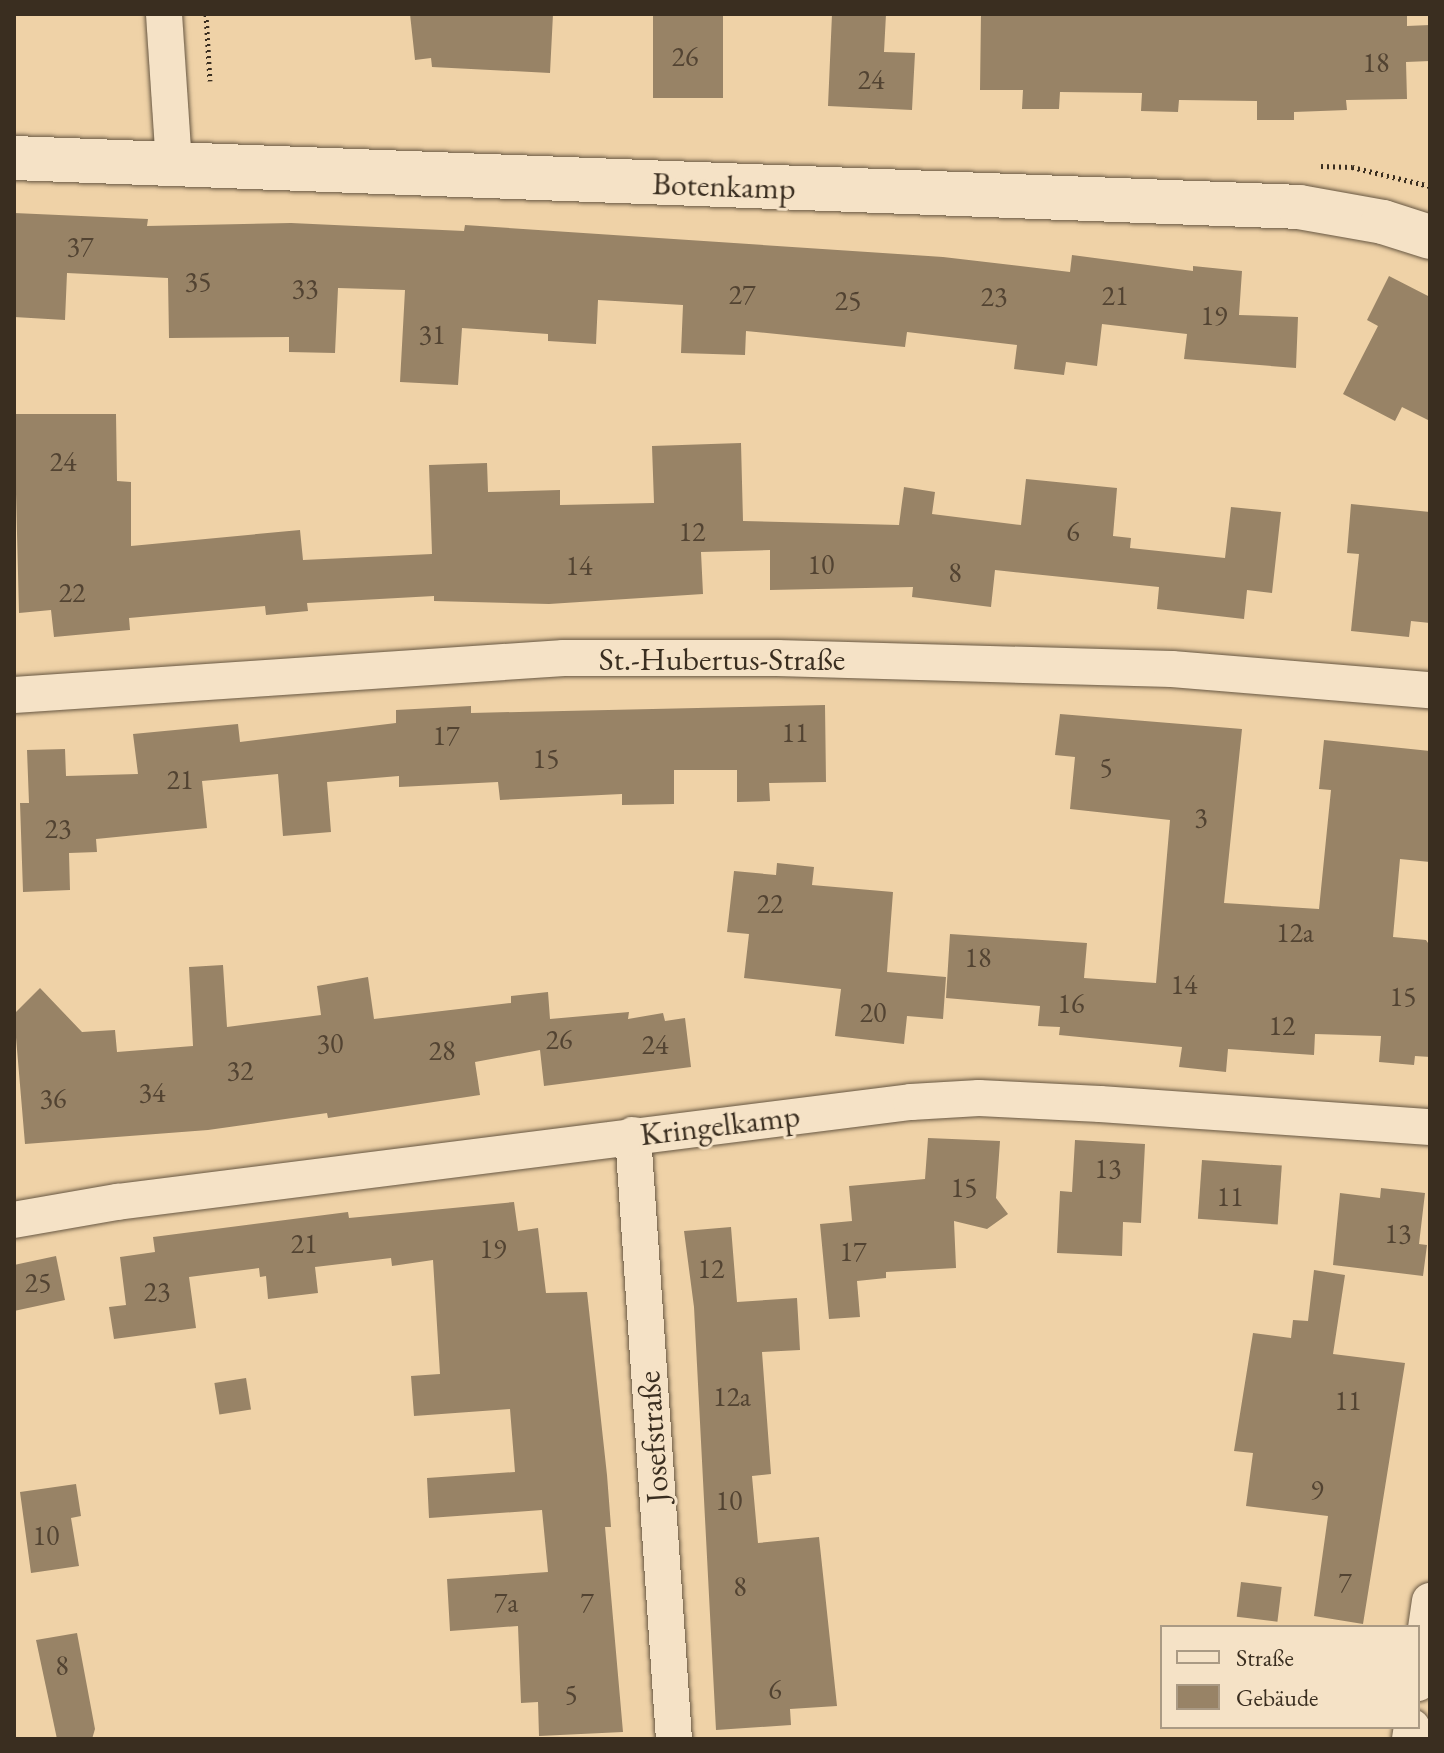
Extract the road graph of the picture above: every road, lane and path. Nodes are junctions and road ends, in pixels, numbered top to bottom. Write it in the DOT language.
graph roads {
  1 [pos="164,14"];
  2 [pos="206,14"];
  3 [pos="210,84"];
  4 [pos="14,158"];
  5 [pos="174,165"];
  6 [pos="1430,237"];
  7 [pos="1430,690"];
  8 [pos="14,695"];
  9 [pos="1430,1127"];
  10 [pos="633,1135"];
  11 [pos="14,1220"];
  12 [pos="1430,1601"];
  13 [pos="1420,1669"];
  14 [pos="674,1739"];
  1 -- 5 [label="street"];
  2 -- 3 [label="path"];
  4 -- 5 [label="street, Botenkamp"];
  5 -- 6 [label="street, Botenkamp"];
  7 -- 8 [label="street, St.-Hubertus-Straße"];
  9 -- 10 [label="street, Kringelkamp"];
  10 -- 11 [label="street, Kringelkamp"];
  10 -- 14 [label="street, Josefstraße"];
  12 -- 13 [label="street"];
}
